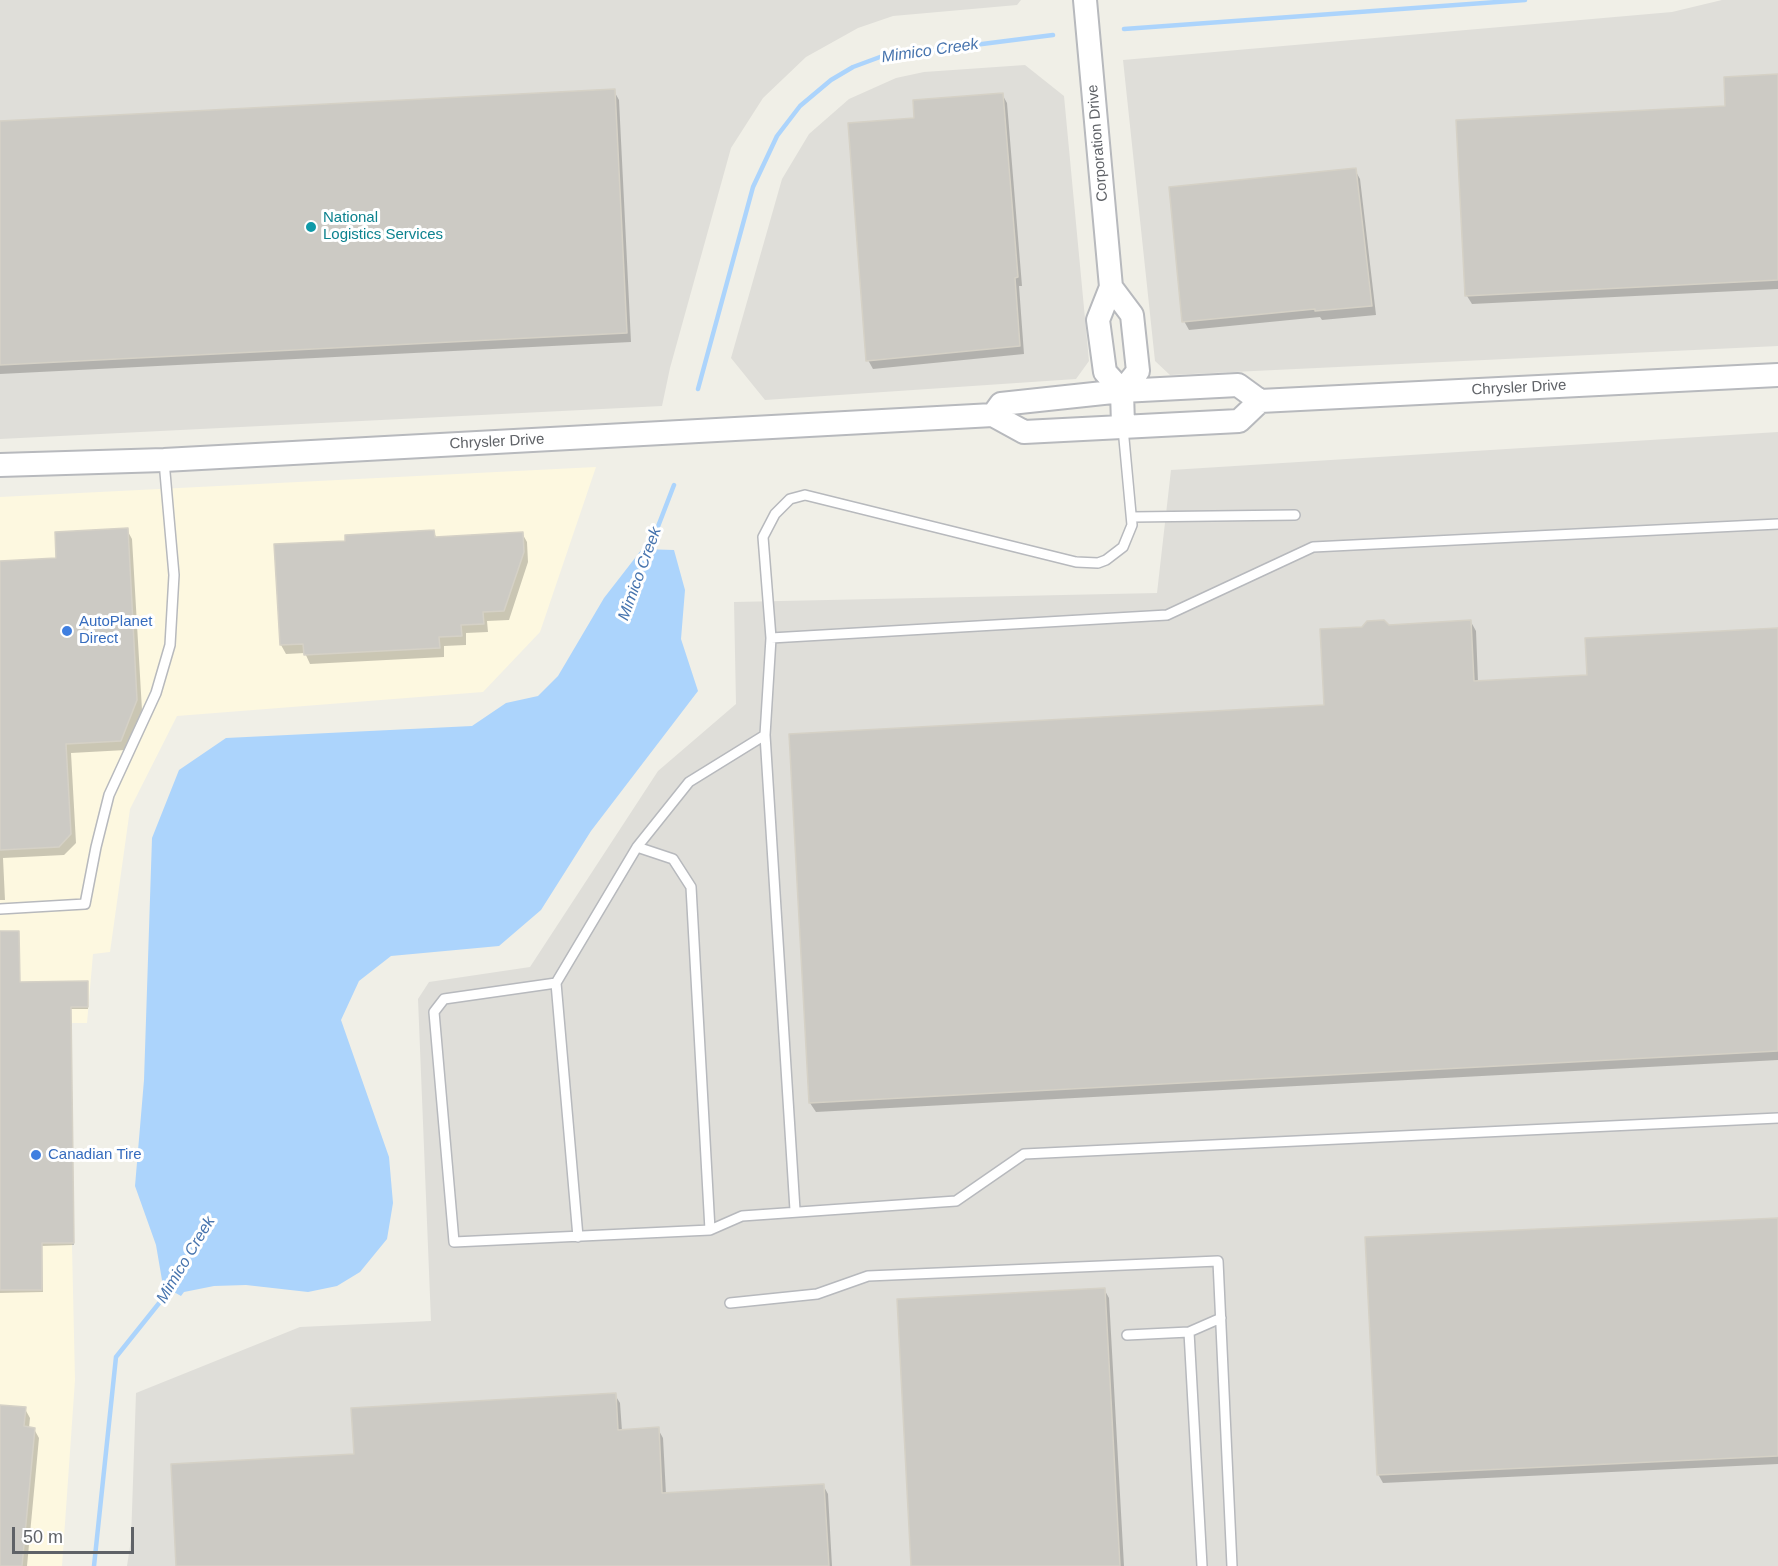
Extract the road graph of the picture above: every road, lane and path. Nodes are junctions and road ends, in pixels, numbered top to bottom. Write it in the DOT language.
graph roads {
  1 [pos="1085,0"];
  2 [pos="1112,287"];
  3 [pos="1778,375"];
  4 [pos="1122,391"];
  5 [pos="1260,400"];
  6 [pos="993,415"];
  7 [pos="1122,425"];
  8 [pos="164,460"];
  9 [pos="0,465"];
  10 [pos="1295,515"];
  11 [pos="1132,518"];
  12 [pos="1778,524"];
  13 [pos="771,638"];
  14 [pos="765,735"];
  15 [pos="637,847"];
  16 [pos="0,909"];
  17 [pos="556,983"];
  18 [pos="1778,1118"];
  19 [pos="795,1210"];
  20 [pos="710,1230"];
  21 [pos="578,1237"];
  22 [pos="730,1303"];
  23 [pos="1221,1318"];
  24 [pos="1189,1332"];
  25 [pos="1127,1335"];
  26 [pos="1202,1566"];
  27 [pos="1232,1566"];
  1 -- 2 [label="street, Corporation Drive"];
  2 -- 4 [label="street, Corporation Drive"];
  2 -- 4 [label="street"];
  3 -- 5 [label="street, Chrysler Drive"];
  4 -- 5 [label="street, Chrysler Drive"];
  4 -- 6 [label="street, Chrysler Drive"];
  4 -- 7 [label="street"];
  5 -- 7 [label="street"];
  6 -- 7 [label="street"];
  6 -- 8 [label="street, Chrysler Drive"];
  7 -- 11 [label="lane"];
  8 -- 9 [label="street, Chrysler Drive"];
  8 -- 16 [label="lane"];
  10 -- 11 [label="lane"];
  11 -- 13 [label="lane"];
  12 -- 13 [label="lane"];
  13 -- 14 [label="lane"];
  14 -- 15 [label="lane"];
  14 -- 19 [label="lane"];
  15 -- 17 [label="lane"];
  15 -- 20 [label="lane"];
  17 -- 21 [label="lane"];
  17 -- 21 [label="lane"];
  18 -- 19 [label="lane"];
  19 -- 20 [label="lane"];
  20 -- 21 [label="lane"];
  22 -- 23 [label="lane"];
  23 -- 24 [label="lane"];
  23 -- 27 [label="lane"];
  24 -- 25 [label="lane"];
  24 -- 26 [label="lane"];
}
